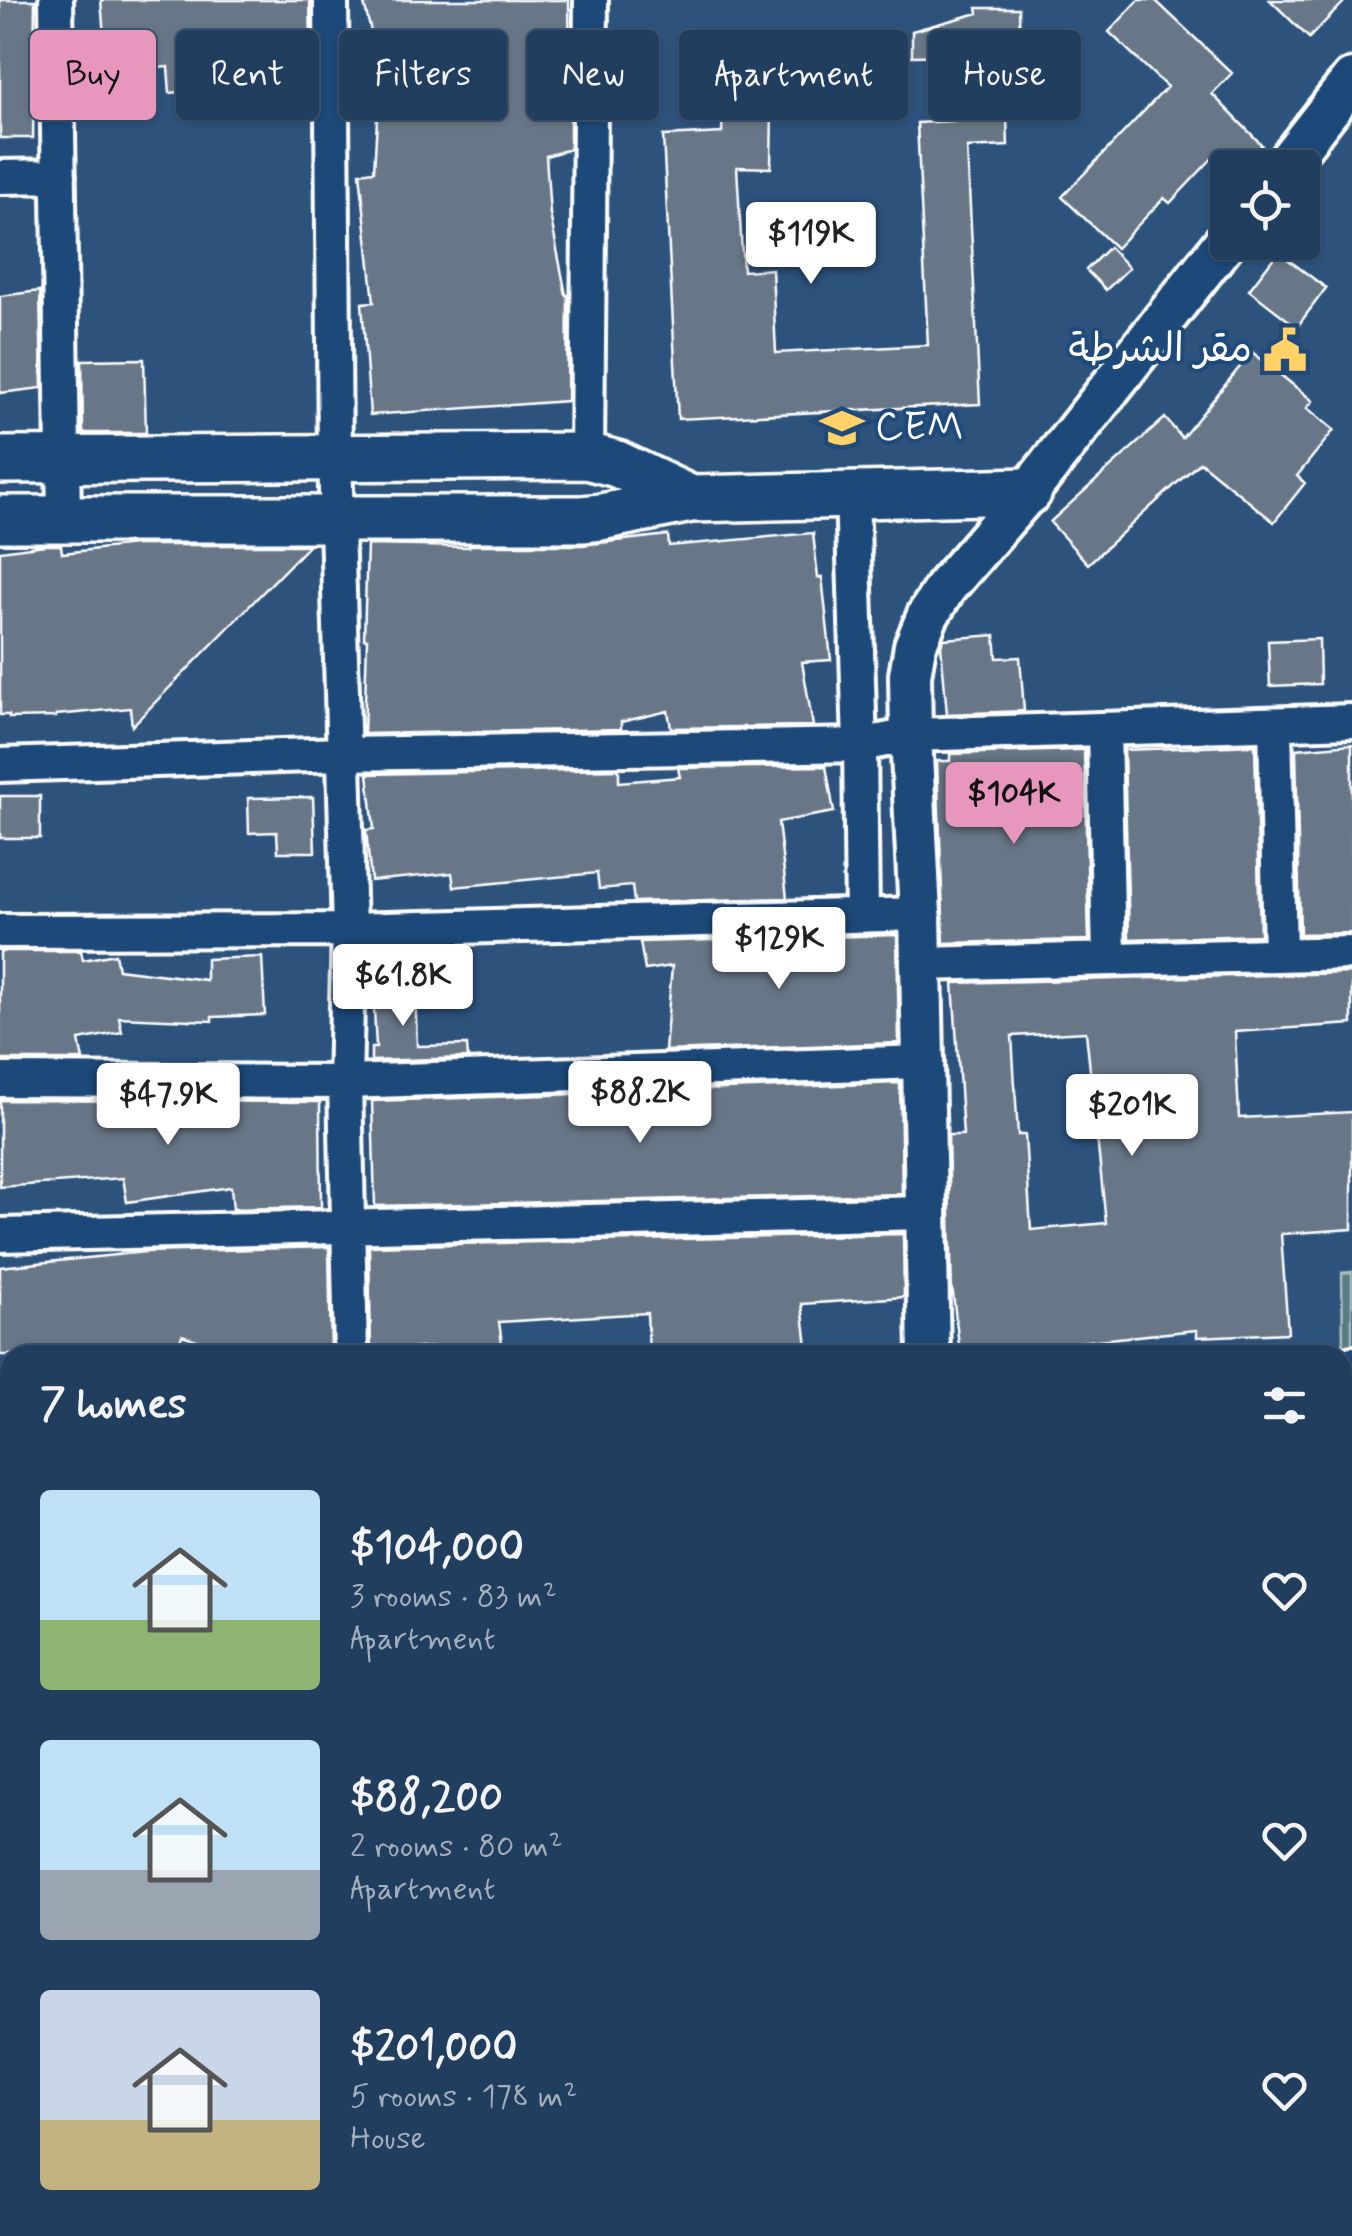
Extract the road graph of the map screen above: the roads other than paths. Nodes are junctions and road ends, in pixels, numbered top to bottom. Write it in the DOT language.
graph roads {
  1 [pos="56,0"];
  2 [pos="332,0"];
  3 [pos="592,0"];
  4 [pos="1352,80"];
  5 [pos="1297,150"];
  6 [pos="59,176"];
  7 [pos="0,177"];
  8 [pos="1211,260"];
  9 [pos="335,456"];
  10 [pos="586,456"];
  11 [pos="63,459"];
  12 [pos="0,460"];
  13 [pos="1029,491"];
  14 [pos="852,494"];
  15 [pos="691,499"];
  16 [pos="0,519"];
  17 [pos="64,519"];
  18 [pos="336,519"];
  19 [pos="1352,722"];
  20 [pos="1275,724"];
  21 [pos="1104,729"];
  22 [pos="911,736"];
  23 [pos="860,745"];
  24 [pos="344,754"];
  25 [pos="0,766"];
  26 [pos="920,914"];
  27 [pos="862,916"];
  28 [pos="349,930"];
  29 [pos="0,931"];
  30 [pos="1352,953"];
  31 [pos="1280,954"];
  32 [pos="1109,959"];
  33 [pos="921,964"];
  34 [pos="922,1062"];
  35 [pos="0,1080"];
  36 [pos="345,1082"];
  37 [pos="924,1213"];
  38 [pos="349,1228"];
  39 [pos="0,1235"];
  40 [pos="351,1345"];
  41 [pos="929,1345"];
  1 -- 6 [label="street"];
  2 -- 9 [label="street"];
  3 -- 10 [label="street"];
  4 -- 5 [label="street"];
  6 -- 7 [label="street"];
  6 -- 11 [label="street"];
  8 -- 13 [label="street"];
  9 -- 10 [label="main road"];
  9 -- 11 [label="main road"];
  9 -- 18 [label="street"];
  10 -- 15 [label="main road"];
  11 -- 12 [label="main road"];
  11 -- 17 [label="street"];
  13 -- 14 [label="main road"];
  13 -- 22 [label="street"];
  14 -- 15 [label="main road"];
  14 -- 23 [label="street"];
  15 -- 18 [label="main road"];
  16 -- 17 [label="main road"];
  17 -- 18 [label="main road"];
  18 -- 24 [label="street"];
  19 -- 20 [label="street"];
  20 -- 21 [label="street"];
  20 -- 31 [label="street"];
  21 -- 22 [label="street"];
  21 -- 32 [label="street"];
  22 -- 23 [label="street"];
  22 -- 26 [label="street"];
  23 -- 24 [label="street"];
  23 -- 27 [label="street"];
  24 -- 25 [label="street"];
  24 -- 28 [label="street"];
  26 -- 27 [label="street"];
  26 -- 33 [label="street"];
  27 -- 28 [label="street"];
  28 -- 29 [label="street"];
  28 -- 36 [label="street"];
  30 -- 31 [label="street"];
  31 -- 32 [label="street"];
  32 -- 33 [label="street"];
  33 -- 34 [label="street"];
  34 -- 36 [label="street"];
  34 -- 37 [label="street"];
  35 -- 36 [label="street"];
  36 -- 38 [label="street"];
  37 -- 38 [label="street"];
  37 -- 41 [label="street"];
  38 -- 39 [label="street"];
  38 -- 40 [label="street"];
}
